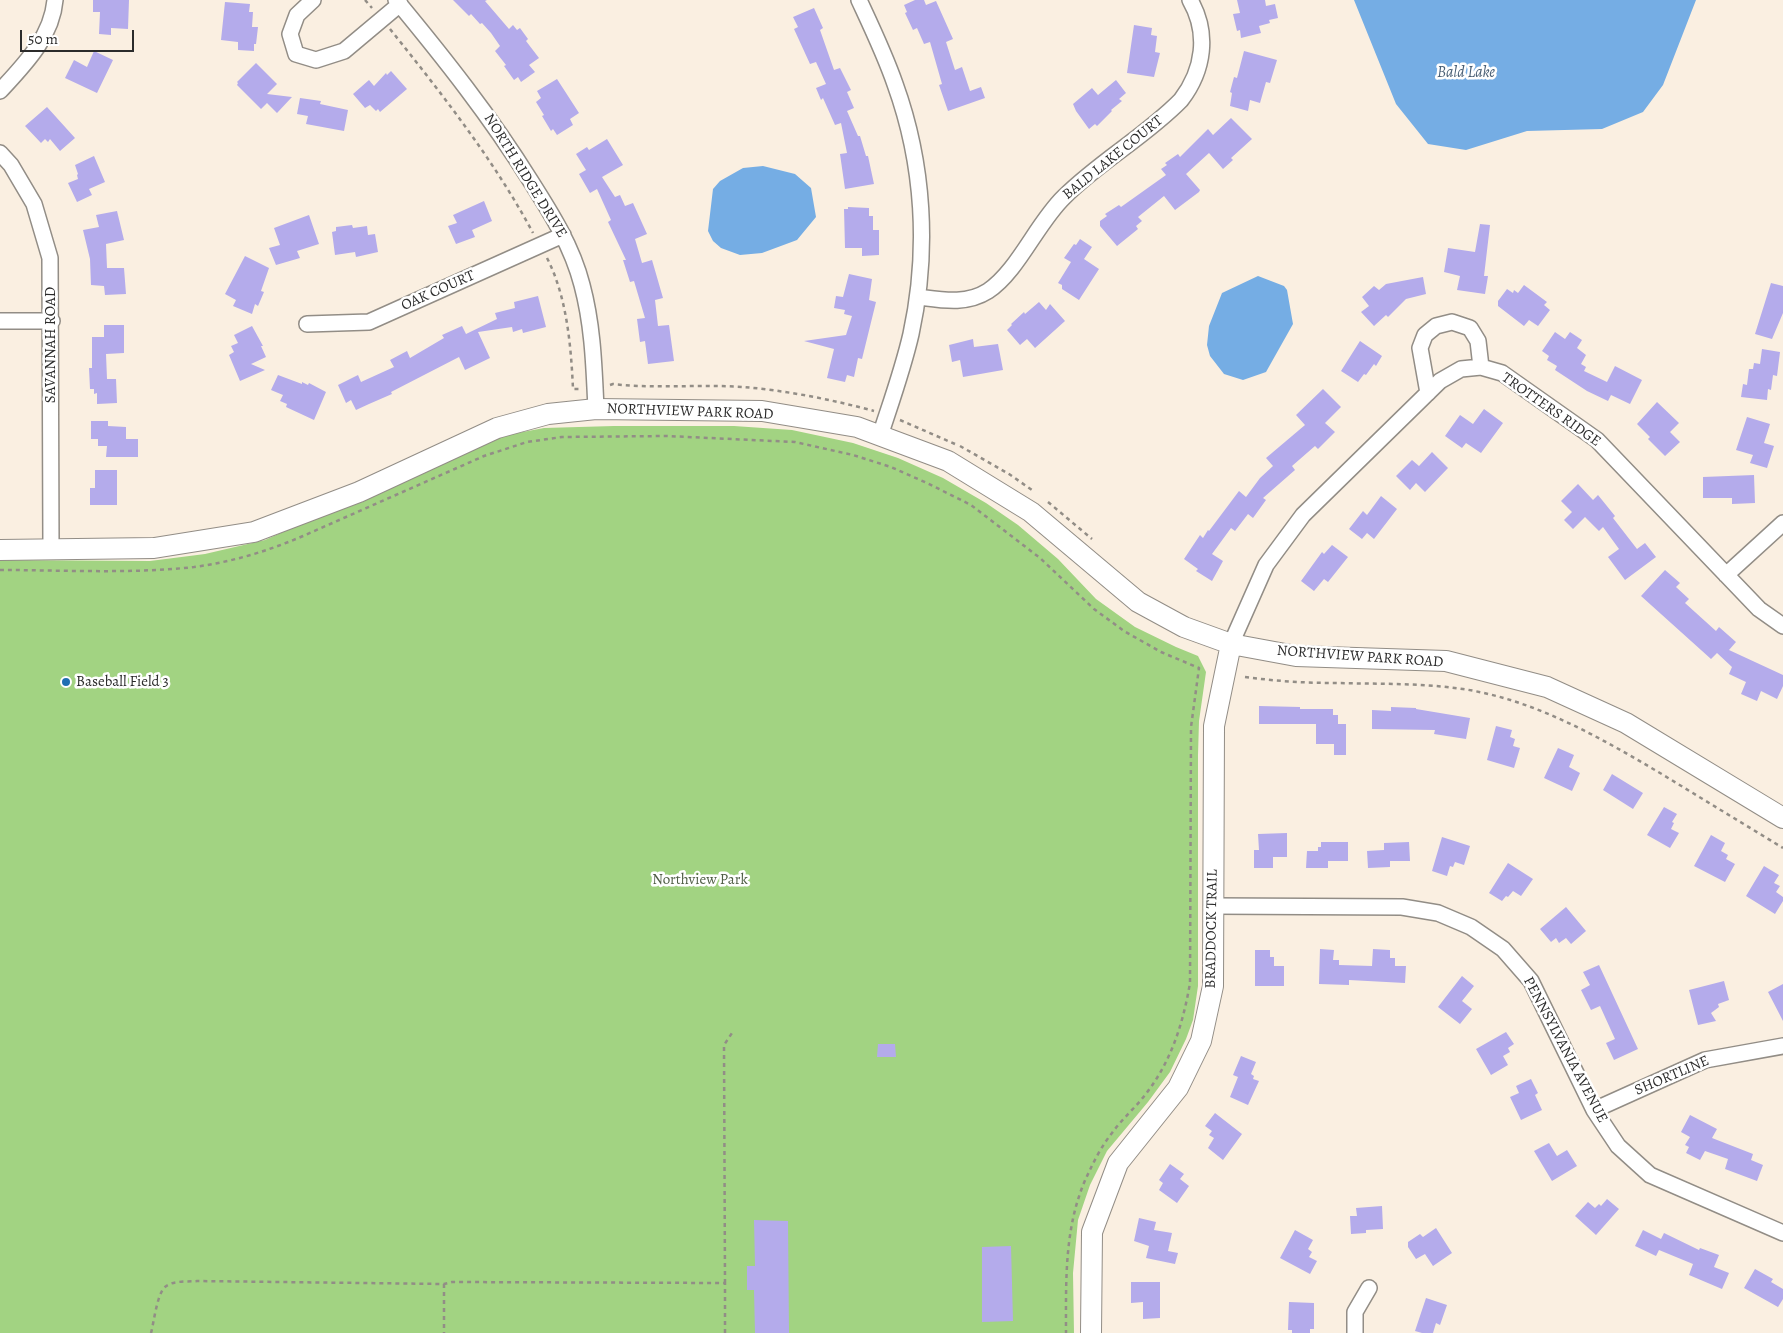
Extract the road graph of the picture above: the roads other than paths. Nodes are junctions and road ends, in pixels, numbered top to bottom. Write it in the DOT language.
graph roads {
  1 [pos="55,0"];
  2 [pos="313,0"];
  3 [pos="859,0"];
  4 [pos="1190,0"];
  5 [pos="398,2"];
  6 [pos="0,90"];
  7 [pos="0,154"];
  8 [pos="563,235"];
  9 [pos="918,297"];
  10 [pos="0,321"];
  11 [pos="52,321"];
  12 [pos="307,324"];
  13 [pos="1481,367"];
  14 [pos="1428,393"];
  15 [pos="596,409"];
  16 [pos="880,436"];
  17 [pos="1783,523"];
  18 [pos="0,550"];
  19 [pos="51,550"];
  20 [pos="1726,575"];
  21 [pos="1783,626"];
  22 [pos="1231,644"];
  23 [pos="1783,818"];
  24 [pos="1214,906"];
  25 [pos="1783,1046"];
  26 [pos="1594,1110"];
  27 [pos="1783,1234"];
  28 [pos="1369,1288"];
  29 [pos="1092,1333"];
  30 [pos="1355,1333"];
  1 -- 6 [label="street"];
  2 -- 5 [label="street"];
  3 -- 9 [label="street"];
  4 -- 9 [label="street, BALD LAKE COURT"];
  5 -- 8 [label="street, NORTH RIDGE DRIVE"];
  7 -- 11 [label="street, SAVANNAH ROAD"];
  8 -- 12 [label="street, OAK COURT"];
  8 -- 15 [label="street, NORTH RIDGE DRIVE"];
  9 -- 16 [label="street"];
  10 -- 11 [label="street"];
  11 -- 19 [label="street, SAVANNAH ROAD"];
  13 -- 14 [label="street, TROTTERS RIDGE"];
  13 -- 14 [label="street"];
  13 -- 20 [label="street, TROTTERS RIDGE"];
  14 -- 22 [label="street, TROTTERS RIDGE"];
  15 -- 16 [label="street, NORTHVIEW PARK ROAD"];
  15 -- 19 [label="street, NORTHVIEW PARK ROAD"];
  16 -- 22 [label="street, NORTHVIEW PARK ROAD"];
  17 -- 20 [label="street"];
  18 -- 19 [label="street, NORTHVIEW PARK ROAD"];
  20 -- 21 [label="street, TROTTERS RIDGE"];
  22 -- 23 [label="street, NORTHVIEW PARK ROAD"];
  22 -- 24 [label="street, BRADDOCK TRAIL"];
  24 -- 26 [label="street, PENNSYLVANIA AVENUE"];
  24 -- 29 [label="street, BRADDOCK TRAIL"];
  25 -- 26 [label="street, SHORTLINE"];
  26 -- 27 [label="street, PENNSYLVANIA AVENUE"];
  28 -- 30 [label="street"];
}
